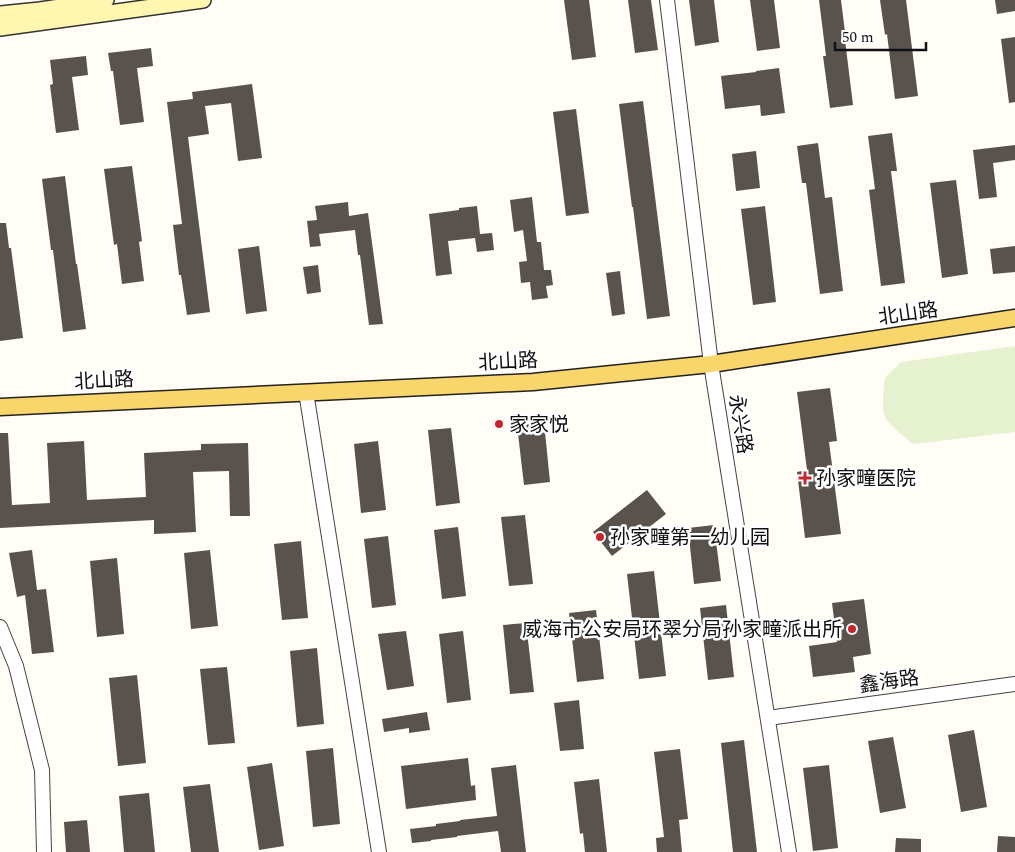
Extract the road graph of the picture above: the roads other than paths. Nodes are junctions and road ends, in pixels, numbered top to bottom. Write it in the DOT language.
graph roads {
  1 [pos="106,0"];
  2 [pos="204,0"];
  3 [pos="668,0"];
  4 [pos="0,14"];
  5 [pos="0,28"];
  6 [pos="1015,318"];
  7 [pos="711,364"];
  8 [pos="306,392"];
  9 [pos="0,407"];
  10 [pos="0,627"];
  11 [pos="1015,684"];
  12 [pos="768,718"];
  13 [pos="44,852"];
  14 [pos="378,852"];
  15 [pos="789,852"];
  1 -- 4 [label="main road"];
  2 -- 5 [label="main road"];
  3 -- 7 [label="street, 永兴路"];
  6 -- 7 [label="main road, 北山路"];
  7 -- 8 [label="main road, 北山路"];
  7 -- 12 [label="street, 永兴路"];
  8 -- 9 [label="main road, 北山路"];
  8 -- 14 [label="street"];
  10 -- 13 [label="street"];
  11 -- 12 [label="street, 鑫海路"];
  12 -- 15 [label="street, 永兴路"];
}
